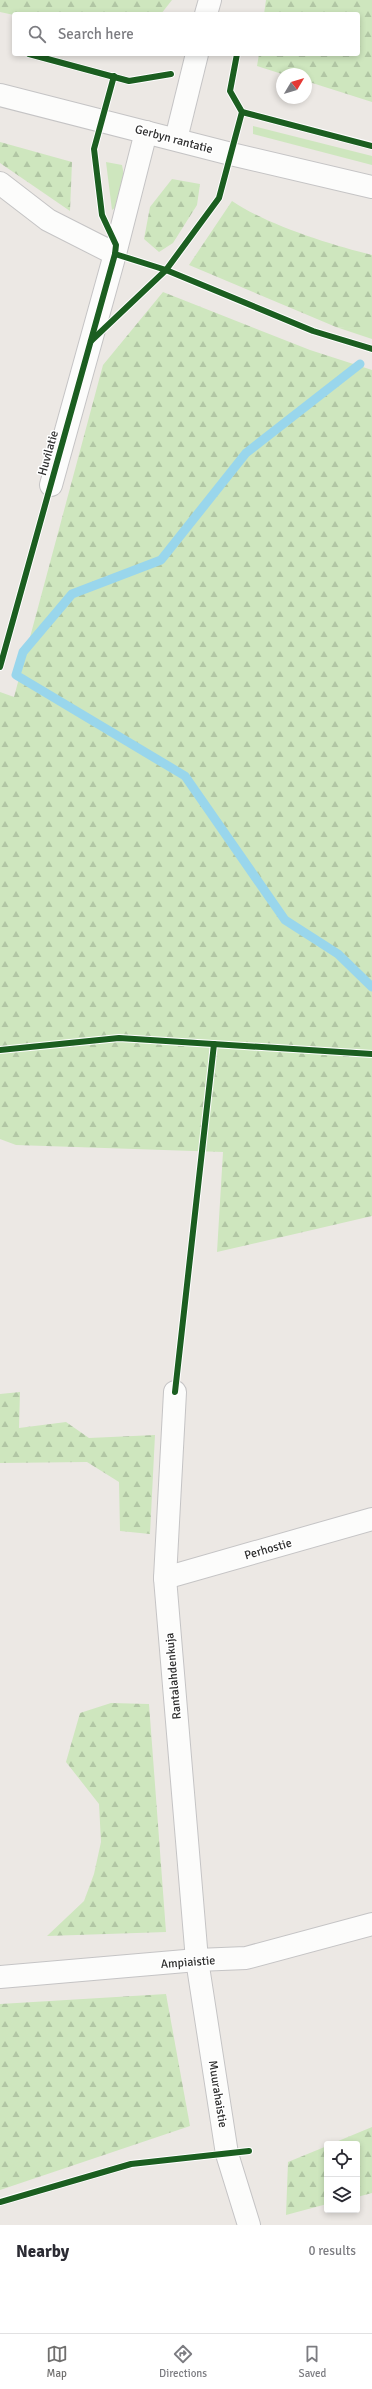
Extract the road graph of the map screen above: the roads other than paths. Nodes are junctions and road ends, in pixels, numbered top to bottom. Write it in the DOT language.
graph roads {
  1 [pos="210,0"];
  2 [pos="207,12"];
  3 [pos="197,56"];
  4 [pos="0,95"];
  5 [pos="146,132"];
  6 [pos="176,139"];
  7 [pos="0,183"];
  8 [pos="372,187"];
  9 [pos="115,254"];
  10 [pos="51,485"];
  11 [pos="175,1392"];
  12 [pos="372,1519"];
  13 [pos="165,1578"];
  14 [pos="372,1924"];
  15 [pos="197,1960"];
  16 [pos="0,1978"];
  17 [pos="248,2225"];
  1 -- 2 [label="street"];
  3 -- 6 [label="street"];
  4 -- 5 [label="street, Gerbyn rantatie"];
  5 -- 6 [label="street, Gerbyn rantatie"];
  5 -- 9 [label="street, Huvilatie"];
  6 -- 8 [label="street, Gerbyn rantatie"];
  7 -- 9 [label="street"];
  9 -- 10 [label="street, Huvilatie"];
  11 -- 13 [label="street, Rantalahdenkuja"];
  12 -- 13 [label="street, Perhostie"];
  13 -- 15 [label="street, Rantalahdenkuja"];
  14 -- 15 [label="street, Ampiaistie"];
  15 -- 16 [label="street, Ampiaistie"];
  15 -- 17 [label="street, Muurahaistie"];
}
